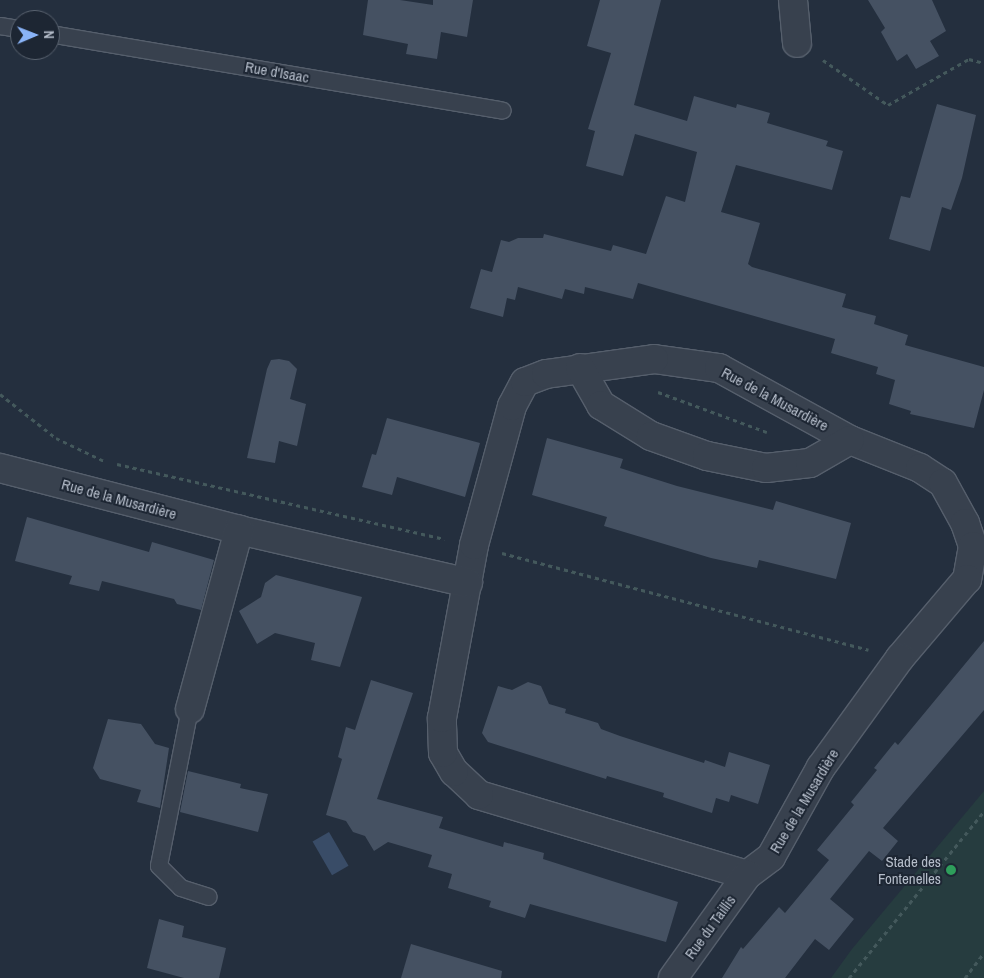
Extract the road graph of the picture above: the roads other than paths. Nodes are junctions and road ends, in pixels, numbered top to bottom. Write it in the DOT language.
graph roads {
  1 [pos="793,0"];
  2 [pos="60,36"];
  3 [pos="797,43"];
  4 [pos="503,111"];
  5 [pos="580,368"];
  6 [pos="850,440"];
  7 [pos="0,468"];
  8 [pos="239,530"];
  9 [pos="468,583"];
  10 [pos="190,709"];
  11 [pos="747,875"];
  12 [pos="209,897"];
  13 [pos="673,978"];
  1 -- 3 [label="street"];
  2 -- 4 [label="lane, Rue d'Isaac"];
  5 -- 6 [label="street, Rue de la Musardière"];
  5 -- 6 [label="street, Rue de la Musardière"];
  5 -- 9 [label="street, Rue de la Musardière"];
  6 -- 11 [label="street, Rue de la Musardière"];
  7 -- 8 [label="street, Rue de la Musardière"];
  8 -- 9 [label="street, Rue de la Musardière"];
  8 -- 10 [label="street"];
  9 -- 11 [label="street, Rue de la Musardière"];
  10 -- 12 [label="lane"];
  11 -- 13 [label="street, Rue du Taillis"];
}
